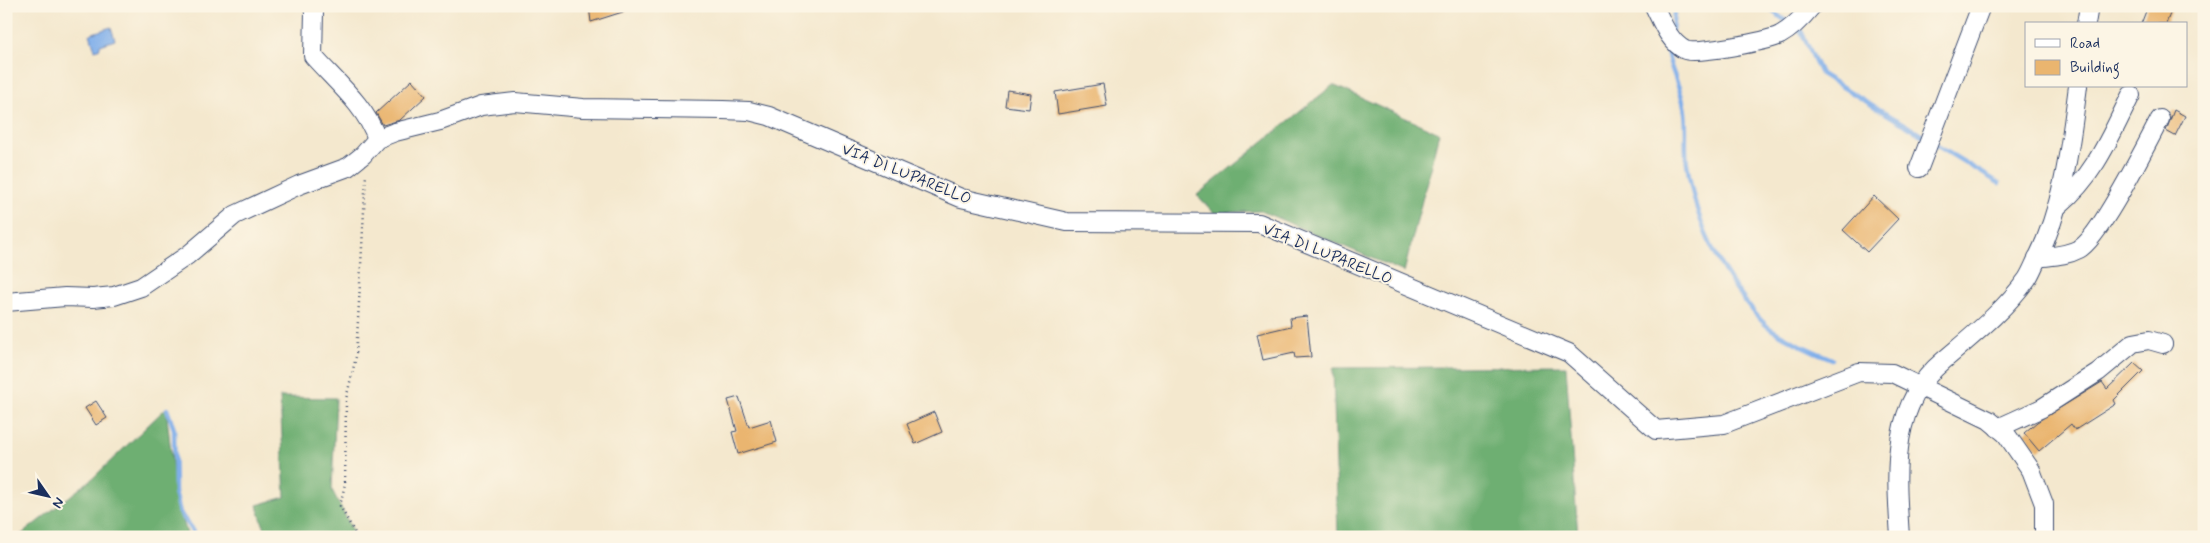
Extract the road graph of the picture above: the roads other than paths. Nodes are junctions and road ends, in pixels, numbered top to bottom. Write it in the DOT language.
graph roads {
  1 [pos="312,6"];
  2 [pos="1654,6"];
  3 [pos="1812,6"];
  4 [pos="1982,6"];
  5 [pos="2089,6"];
  6 [pos="2086,22"];
  7 [pos="2078,88"];
  8 [pos="2131,95"];
  9 [pos="2160,119"];
  10 [pos="377,139"];
  11 [pos="1919,168"];
  12 [pos="2059,205"];
  13 [pos="2038,258"];
  14 [pos="6,302"];
  15 [pos="2163,344"];
  16 [pos="1918,387"];
  17 [pos="1998,428"];
  18 [pos="1900,537"];
  19 [pos="2044,537"];
  1 -- 10 [label="street"];
  2 -- 3 [label="street"];
  4 -- 11 [label="street"];
  5 -- 6 [label="street"];
  7 -- 12 [label="street"];
  8 -- 12 [label="street"];
  9 -- 13 [label="street"];
  10 -- 14 [label="street, VIA DI LUPARELLO"];
  10 -- 16 [label="street, VIA DI LUPARELLO"];
  12 -- 13 [label="street"];
  13 -- 16 [label="street"];
  15 -- 17 [label="street"];
  16 -- 17 [label="street, VIA DI LUPARELLO"];
  16 -- 18 [label="street"];
  17 -- 19 [label="street, VIA DI LUPARELLO"];
}
